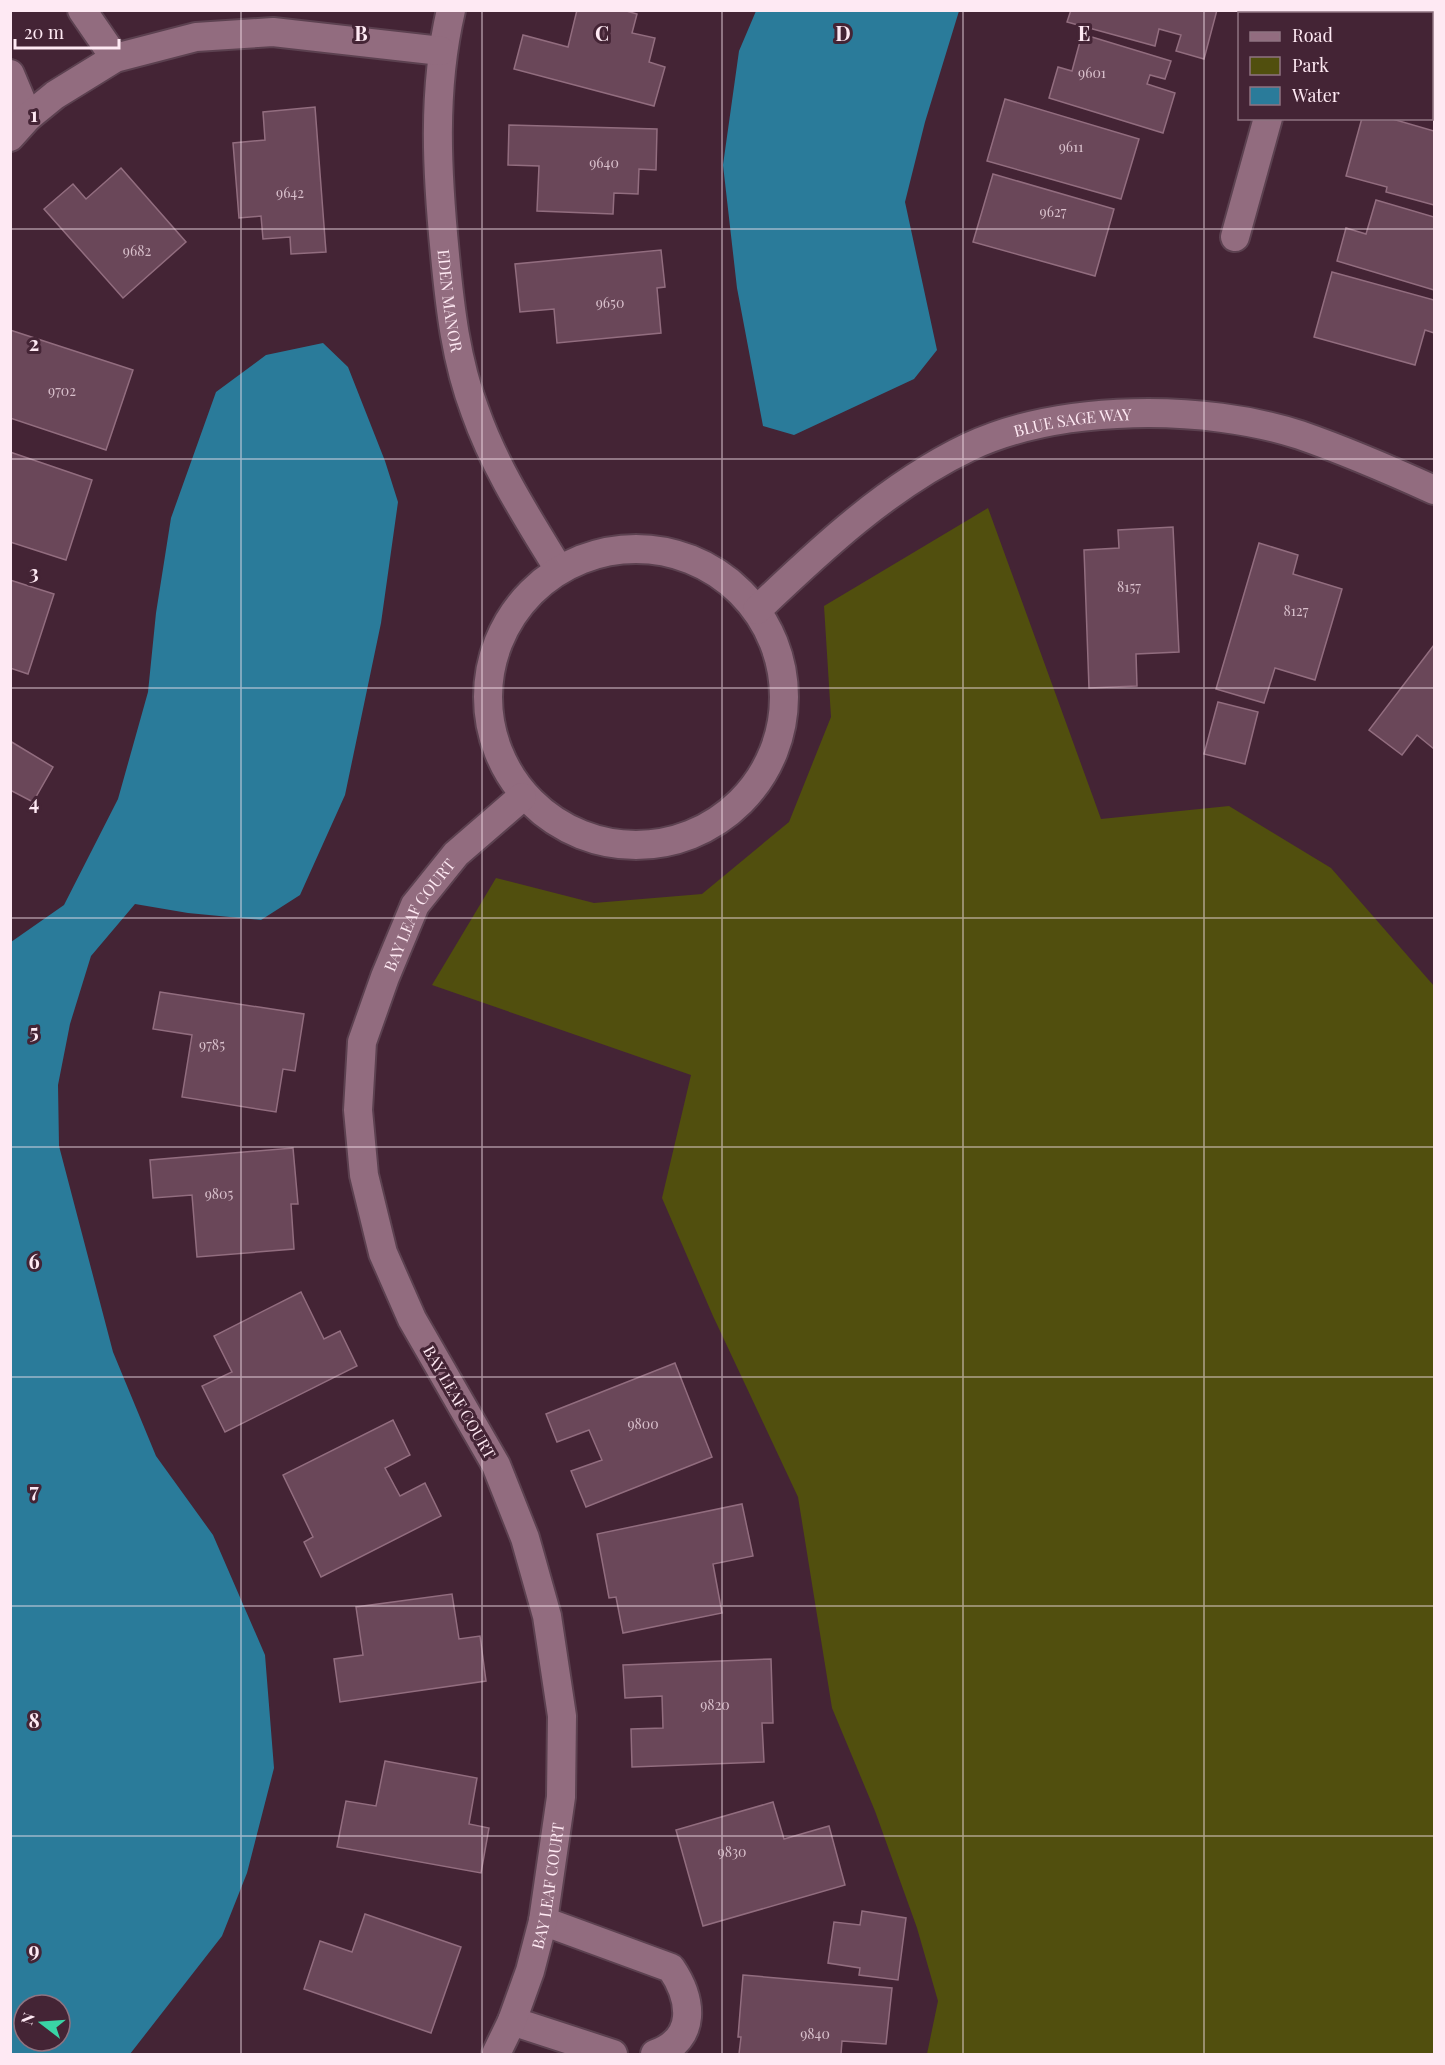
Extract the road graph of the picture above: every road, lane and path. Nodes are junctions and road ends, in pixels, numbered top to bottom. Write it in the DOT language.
graph roads {
  1 [pos="82,10"];
  2 [pos="451,10"];
  3 [pos="441,51"];
  4 [pos="115,58"];
  5 [pos="10,74"];
  6 [pos="1267,120"];
  7 [pos="19,127"];
  8 [pos="1235,237"];
  9 [pos="1434,490"];
  10 [pos="558,568"];
  11 [pos="757,610"];
  12 [pos="522,797"];
  13 [pos="543,1921"];
  14 [pos="512,2021"];
  15 [pos="496,2055"];
  16 [pos="613,2055"];
  17 [pos="655,2055"];
  1 -- 4 [label="street"];
  2 -- 3 [label="street, EDEN MANOR"];
  3 -- 4 [label="street"];
  3 -- 10 [label="street, EDEN MANOR"];
  4 -- 7 [label="street"];
  5 -- 7 [label="street"];
  6 -- 8 [label="street"];
  9 -- 11 [label="street, BLUE SAGE WAY"];
  10 -- 11 [label="street"];
  10 -- 12 [label="street"];
  11 -- 12 [label="street"];
  12 -- 13 [label="street, BAY LEAF COURT"];
  13 -- 14 [label="street, BAY LEAF COURT"];
  13 -- 17 [label="street"];
  14 -- 15 [label="street, BAY LEAF COURT"];
  14 -- 16 [label="street"];
}
